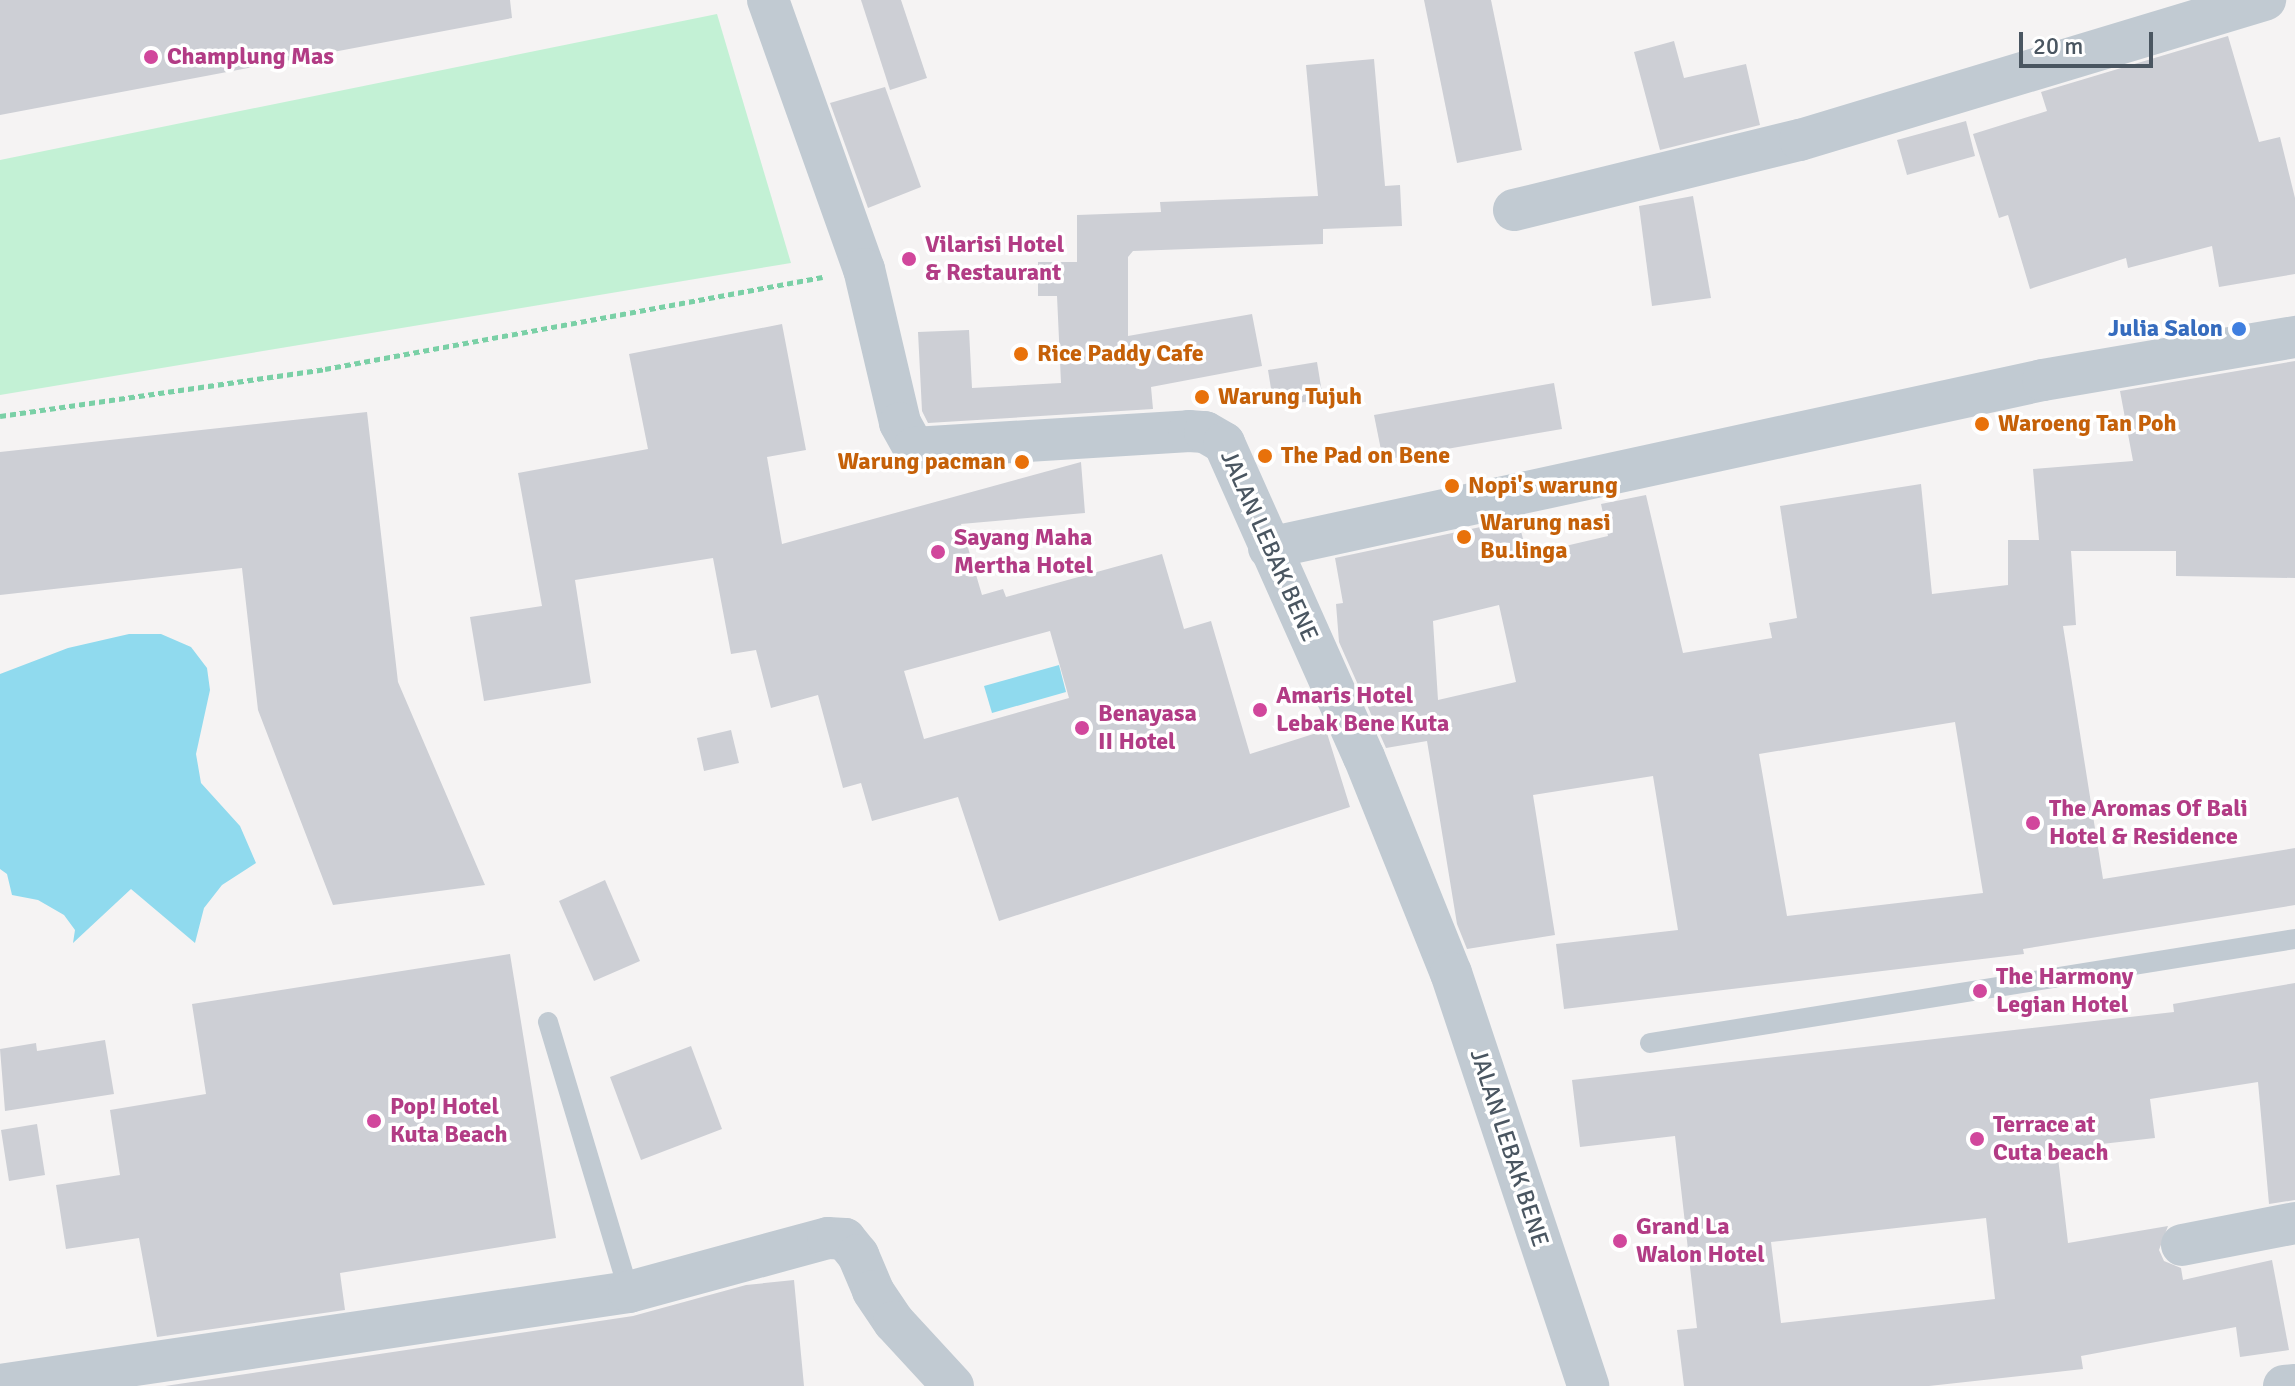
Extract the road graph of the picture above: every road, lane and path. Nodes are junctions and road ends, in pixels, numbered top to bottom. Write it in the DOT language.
graph roads {
  1 [pos="768,0"];
  2 [pos="2265,0"];
  3 [pos="1514,210"];
  4 [pos="864,269"];
  5 [pos="2295,337"];
  6 [pos="0,416"];
  7 [pos="1269,548"];
  8 [pos="2295,939"];
  9 [pos="548,1022"];
  10 [pos="1650,1043"];
  11 [pos="2295,1223"];
  12 [pos="2182,1245"];
  13 [pos="629,1292"];
  14 [pos="0,1385"];
  15 [pos="2295,1385"];
  16 [pos="953,1386"];
  17 [pos="1588,1386"];
  18 [pos="2284,1386"];
  1 -- 4 [label="street, JALAN LEBAK BENE"];
  2 -- 3 [label="street"];
  4 -- 6 [label="path"];
  4 -- 7 [label="street, JALAN LEBAK BENE"];
  5 -- 7 [label="street"];
  7 -- 17 [label="street, JALAN LEBAK BENE"];
  8 -- 10 [label="lane"];
  9 -- 13 [label="lane"];
  11 -- 12 [label="street"];
  13 -- 14 [label="street"];
  13 -- 16 [label="street"];
  15 -- 18 [label="street"];
}
